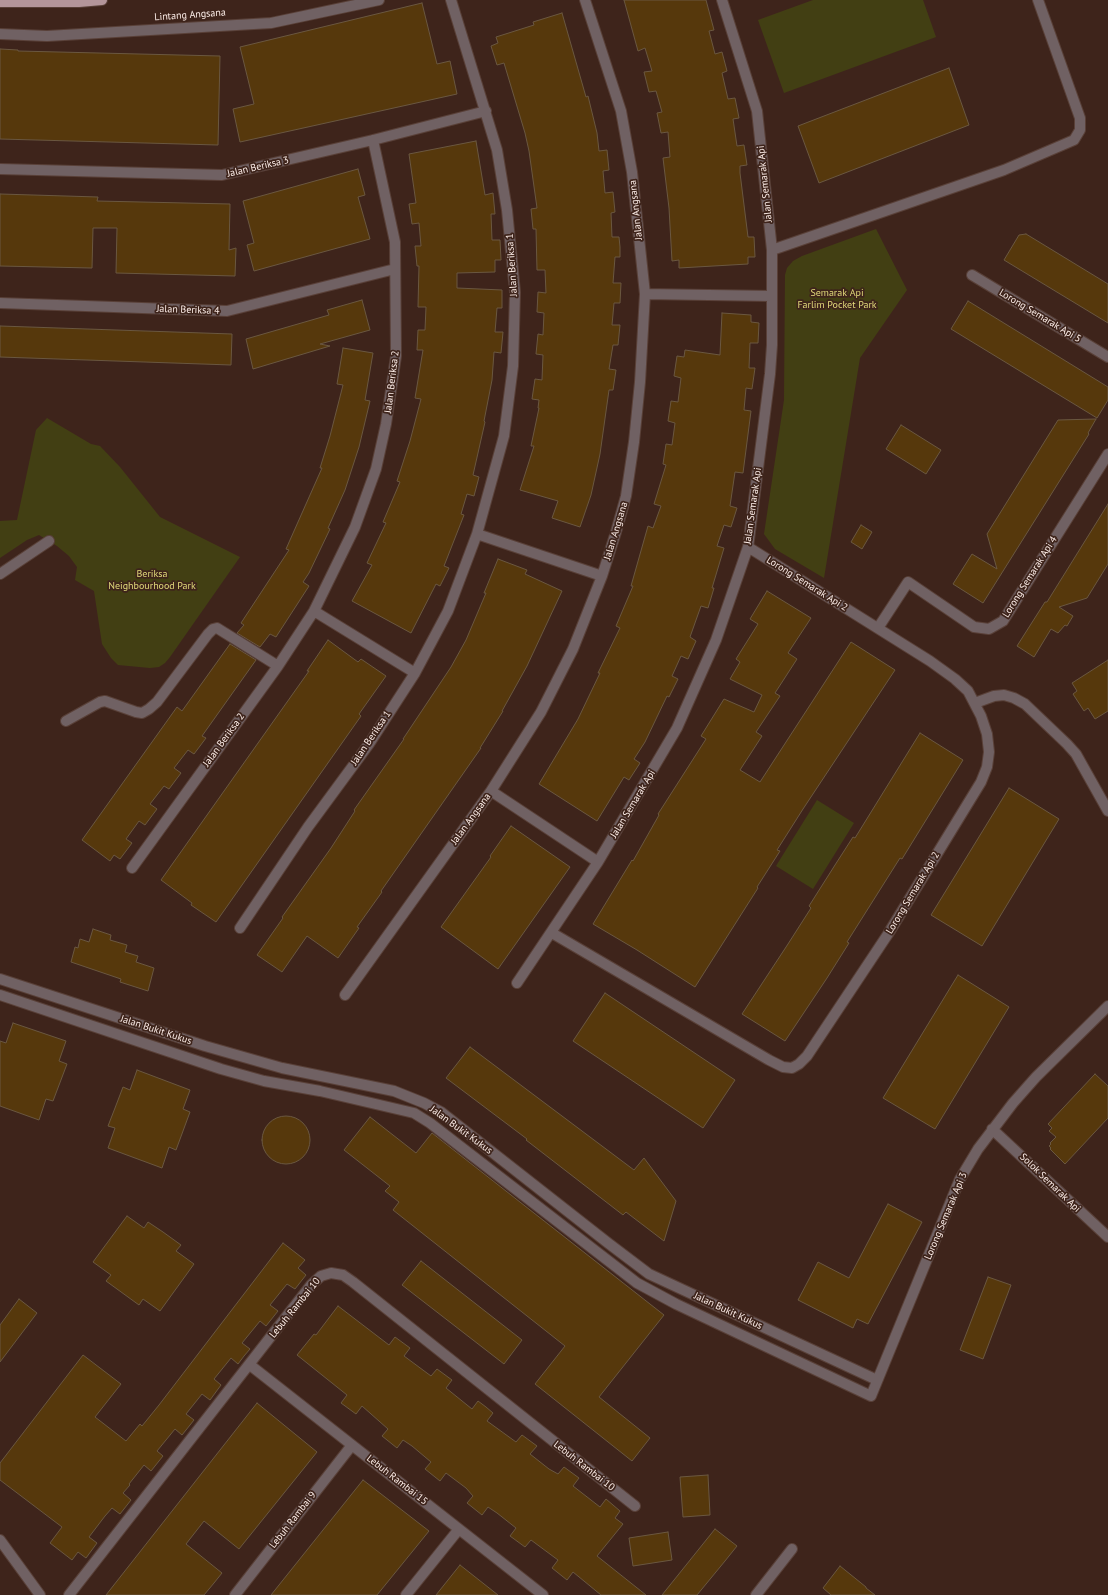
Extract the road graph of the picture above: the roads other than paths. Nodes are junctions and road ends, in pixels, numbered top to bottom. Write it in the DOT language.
graph roads {
  1 [pos="102,0"];
  2 [pos="379,0"];
  3 [pos="451,0"];
  4 [pos="585,0"];
  5 [pos="722,0"];
  6 [pos="1038,0"];
  7 [pos="0,2"];
  8 [pos="0,34"];
  9 [pos="486,111"];
  10 [pos="373,140"];
  11 [pos="0,170"];
  12 [pos="772,250"];
  13 [pos="395,269"];
  14 [pos="972,275"];
  15 [pos="645,294"];
  16 [pos="772,296"];
  17 [pos="0,303"];
  18 [pos="1108,357"];
  19 [pos="1108,454"];
  20 [pos="477,534"];
  21 [pos="49,541"];
  22 [pos="748,547"];
  23 [pos="0,574"];
  24 [pos="602,576"];
  25 [pos="314,611"];
  26 [pos="878,628"];
  27 [pos="278,666"];
  28 [pos="415,673"];
  29 [pos="975,703"];
  30 [pos="66,721"];
  31 [pos="491,791"];
  32 [pos="1108,811"];
  33 [pos="598,862"];
  34 [pos="132,868"];
  35 [pos="240,928"];
  36 [pos="552,933"];
  37 [pos="0,979"];
  38 [pos="517,983"];
  39 [pos="0,994"];
  40 [pos="345,995"];
  41 [pos="1108,1006"];
  42 [pos="992,1129"];
  43 [pos="1108,1237"];
  44 [pos="608,1243"];
  45 [pos="601,1254"];
  46 [pos="250,1365"];
  47 [pos="877,1380"];
  48 [pos="871,1396"];
  49 [pos="352,1445"];
  50 [pos="635,1506"];
  51 [pos="459,1529"];
  52 [pos="0,1540"];
  53 [pos="792,1550"];
  54 [pos="759,1594"];
  55 [pos="40,1595"];
  56 [pos="70,1595"];
  57 [pos="235,1595"];
  58 [pos="406,1595"];
  59 [pos="543,1595"];
  1 -- 7 [label="main road"];
  2 -- 8 [label="street, Lintang Angsana"];
  3 -- 9 [label="street, Jalan Beriksa 1"];
  4 -- 15 [label="street, Jalan Angsana"];
  5 -- 12 [label="street, Jalan Semarak Api"];
  6 -- 12 [label="street"];
  9 -- 10 [label="street, Jalan Beriksa 3"];
  9 -- 20 [label="street, Jalan Beriksa 1"];
  10 -- 11 [label="street, Jalan Beriksa 3"];
  10 -- 13 [label="street, Jalan Beriksa 2"];
  12 -- 16 [label="street, Jalan Semarak Api"];
  13 -- 17 [label="street, Jalan Beriksa 4"];
  13 -- 25 [label="street, Jalan Beriksa 2"];
  14 -- 18 [label="street, Lorong Semarak Api 5"];
  15 -- 16 [label="street"];
  15 -- 24 [label="street, Jalan Angsana"];
  16 -- 22 [label="street, Jalan Semarak Api"];
  19 -- 26 [label="street, Lorong Semarak Api 4"];
  20 -- 24 [label="street"];
  20 -- 28 [label="street, Jalan Beriksa 1"];
  21 -- 23 [label="street"];
  22 -- 26 [label="street, Lorong Semarak Api 2"];
  22 -- 33 [label="street, Jalan Semarak Api"];
  24 -- 31 [label="street, Jalan Angsana"];
  25 -- 27 [label="street, Jalan Beriksa 2"];
  25 -- 28 [label="street"];
  26 -- 29 [label="street, Lorong Semarak Api 2"];
  27 -- 30 [label="street"];
  27 -- 34 [label="street, Jalan Beriksa 2"];
  28 -- 35 [label="street, Jalan Beriksa 1"];
  29 -- 32 [label="street"];
  29 -- 36 [label="street, Lorong Semarak Api 2"];
  31 -- 33 [label="street"];
  31 -- 40 [label="street, Jalan Angsana"];
  33 -- 36 [label="street, Jalan Semarak Api"];
  36 -- 38 [label="street, Jalan Semarak Api"];
  37 -- 44 [label="street, Jalan Bukit Kukus"];
  39 -- 45 [label="street, Jalan Bukit Kukus"];
  41 -- 42 [label="street, Lorong Semarak Api 3"];
  42 -- 43 [label="street, Solok Semarak Api"];
  42 -- 47 [label="street, Lorong Semarak Api 3"];
  44 -- 45 [label="street"];
  44 -- 47 [label="street, Jalan Bukit Kukus"];
  45 -- 48 [label="street, Jalan Bukit Kukus"];
  46 -- 49 [label="street, Lebuh Rambai 15"];
  46 -- 50 [label="street, Lebuh Rambai 10"];
  46 -- 56 [label="street, Lebuh Rambai 10"];
  47 -- 48 [label="street, Lorong Semarak Api 3"];
  49 -- 51 [label="street, Lebuh Rambai 15"];
  49 -- 57 [label="street, Lebuh Rambai 9"];
  51 -- 58 [label="street"];
  51 -- 59 [label="street, Lebuh Rambai 15"];
  52 -- 55 [label="street"];
  53 -- 54 [label="street"];
}
